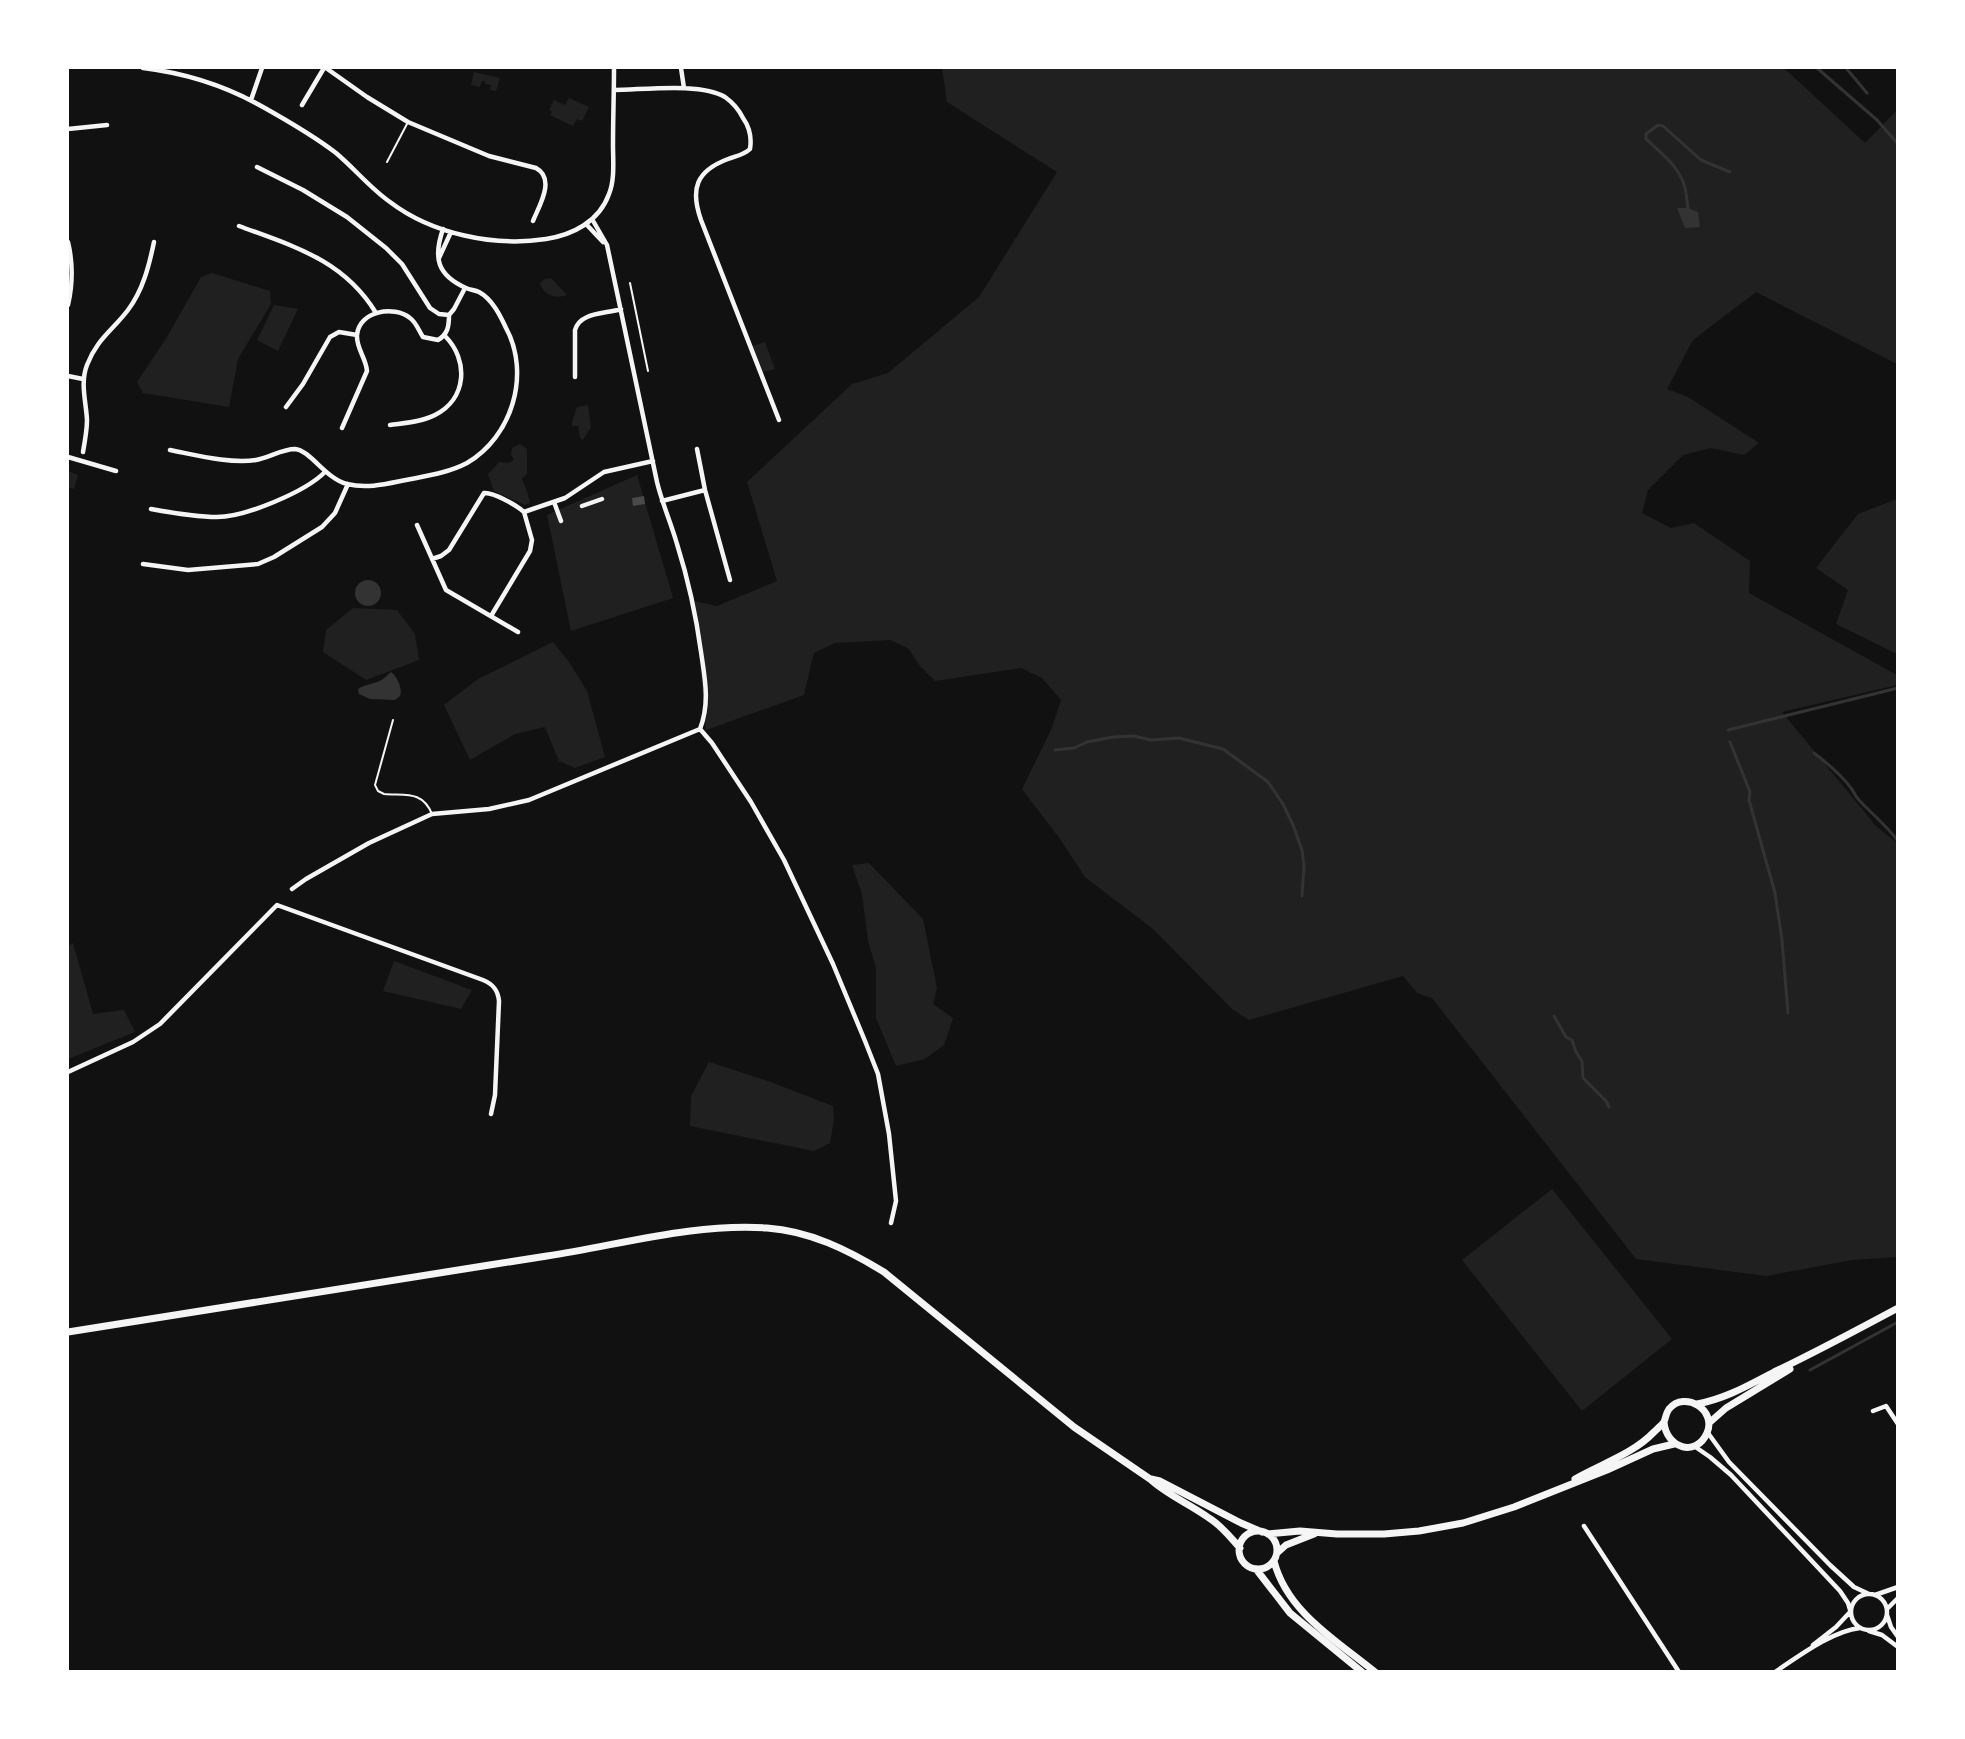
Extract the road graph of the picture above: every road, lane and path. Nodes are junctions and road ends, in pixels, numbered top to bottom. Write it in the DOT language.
graph roads {
  1 [pos="143,68"];
  2 [pos="262,68"];
  3 [pos="325,68"];
  4 [pos="614,68"];
  5 [pos="681,68"];
  6 [pos="684,88"];
  7 [pos="614,90"];
  8 [pos="251,100"];
  9 [pos="302,105"];
  10 [pos="408,122"];
  11 [pos="107,125"];
  12 [pos="68,129"];
  13 [pos="387,162"];
  14 [pos="257,167"];
  15 [pos="592,219"];
  16 [pos="533,221"];
  17 [pos="586,224"];
  18 [pos="239,226"];
  19 [pos="443,229"];
  20 [pos="451,232"];
  21 [pos="68,242"];
  22 [pos="154,242"];
  23 [pos="607,245"];
  24 [pos="438,260"];
  25 [pos="630,283"];
  26 [pos="465,288"];
  27 [pos="70,289"];
  28 [pos="68,305"];
  29 [pos="621,309"];
  30 [pos="376,313"];
  31 [pos="449,315"];
  32 [pos="357,335"];
  33 [pos="445,336"];
  34 [pos="648,371"];
  35 [pos="68,376"];
  36 [pos="575,377"];
  37 [pos="83,379"];
  38 [pos="286,407"];
  39 [pos="780,420"];
  40 [pos="390,425"];
  41 [pos="342,428"];
  42 [pos="697,449"];
  43 [pos="170,450"];
  44 [pos="83,452"];
  45 [pos="68,457"];
  46 [pos="653,461"];
  47 [pos="116,471"];
  48 [pos="324,472"];
  49 [pos="348,484"];
  50 [pos="705,490"];
  51 [pos="602,499"];
  52 [pos="662,501"];
  53 [pos="554,502"];
  54 [pos="582,506"];
  55 [pos="151,509"];
  56 [pos="524,512"];
  57 [pos="561,521"];
  58 [pos="417,525"];
  59 [pos="432,559"];
  60 [pos="143,564"];
  61 [pos="730,580"];
  62 [pos="491,616"];
  63 [pos="518,632"];
  64 [pos="393,720"];
  65 [pos="700,729"];
  66 [pos="432,814"];
  67 [pos="292,890"];
  68 [pos="68,1072"];
  69 [pos="491,1114"];
  70 [pos="891,1223"];
  71 [pos="1898,1308"];
  72 [pos="68,1332"];
  73 [pos="1831,1344"];
  74 [pos="1697,1404"];
  75 [pos="1873,1411"];
  76 [pos="1664,1422"];
  77 [pos="1709,1423"];
  78 [pos="1898,1424"];
  79 [pos="1708,1432"];
  80 [pos="1674,1444"];
  81 [pos="1694,1446"];
  82 [pos="1150,1479"];
  83 [pos="1561,1488"];
  84 [pos="1584,1526"];
  85 [pos="1265,1533"];
  86 [pos="1317,1533"];
  87 [pos="1240,1548"];
  88 [pos="1277,1553"];
  89 [pos="1274,1561"];
  90 [pos="1256,1569"];
  91 [pos="1898,1587"];
  92 [pos="1872,1594"];
  93 [pos="1898,1598"];
  94 [pos="1851,1611"];
  95 [pos="1887,1611"];
  96 [pos="1864,1629"];
  97 [pos="1898,1636"];
  98 [pos="1898,1647"];
  99 [pos="1807,1651"];
  100 [pos="1362,1671"];
  101 [pos="1375,1671"];
  102 [pos="1679,1671"];
  103 [pos="1775,1671"];
  1 -- 8 [label="street"];
  2 -- 8 [label="street"];
  3 -- 9 [label="street"];
  3 -- 10 [label="street"];
  4 -- 7 [label="street"];
  5 -- 6 [label="street"];
  6 -- 7 [label="street"];
  6 -- 39 [label="street"];
  7 -- 15 [label="street"];
  8 -- 19 [label="street"];
  10 -- 13 [label="lane"];
  10 -- 16 [label="street"];
  11 -- 12 [label="street"];
  14 -- 31 [label="street"];
  15 -- 17 [label="street"];
  15 -- 23 [label="street"];
  17 -- 20 [label="street"];
  17 -- 23 [label="street"];
  18 -- 30 [label="street"];
  19 -- 20 [label="street"];
  19 -- 24 [label="street"];
  20 -- 24 [label="street"];
  21 -- 27 [label="street"];
  22 -- 37 [label="street"];
  23 -- 29 [label="street"];
  24 -- 26 [label="street"];
  25 -- 34 [label="lane"];
  26 -- 31 [label="street"];
  26 -- 49 [label="street"];
  27 -- 28 [label="street"];
  29 -- 36 [label="street"];
  29 -- 46 [label="street"];
  30 -- 32 [label="street"];
  30 -- 33 [label="street"];
  31 -- 33 [label="street"];
  32 -- 38 [label="street"];
  32 -- 41 [label="street"];
  33 -- 40 [label="street"];
  35 -- 37 [label="street"];
  37 -- 44 [label="street"];
  42 -- 50 [label="street"];
  43 -- 48 [label="street"];
  45 -- 47 [label="street"];
  46 -- 52 [label="street"];
  46 -- 53 [label="street"];
  48 -- 49 [label="street"];
  48 -- 55 [label="street"];
  49 -- 60 [label="street"];
  50 -- 52 [label="street"];
  50 -- 61 [label="street"];
  51 -- 54 [label="street"];
  52 -- 65 [label="street"];
  53 -- 56 [label="street"];
  53 -- 57 [label="street"];
  56 -- 59 [label="street"];
  56 -- 62 [label="street"];
  58 -- 59 [label="street"];
  59 -- 62 [label="street"];
  62 -- 63 [label="street"];
  64 -- 66 [label="lane"];
  65 -- 66 [label="street"];
  65 -- 70 [label="street"];
  66 -- 67 [label="street"];
  68 -- 69 [label="street"];
  71 -- 73 [label="main road"];
  72 -- 82 [label="main road"];
  73 -- 74 [label="main road"];
  73 -- 77 [label="main road"];
  74 -- 76 [label="main road"];
  74 -- 77 [label="main road"];
  75 -- 78 [label="street"];
  76 -- 80 [label="main road"];
  76 -- 83 [label="main road"];
  77 -- 79 [label="main road"];
  79 -- 81 [label="main road"];
  79 -- 92 [label="street"];
  80 -- 81 [label="main road"];
  80 -- 83 [label="main road"];
  81 -- 94 [label="street"];
  82 -- 85 [label="main road"];
  82 -- 87 [label="main road"];
  83 -- 86 [label="main road"];
  84 -- 102 [label="street"];
  85 -- 86 [label="main road"];
  85 -- 87 [label="main road"];
  85 -- 88 [label="main road"];
  86 -- 88 [label="main road"];
  87 -- 90 [label="main road"];
  88 -- 89 [label="main road"];
  89 -- 90 [label="main road"];
  89 -- 101 [label="main road"];
  90 -- 100 [label="main road"];
  91 -- 92 [label="street"];
  92 -- 94 [label="street"];
  92 -- 95 [label="street"];
  93 -- 95 [label="street"];
  94 -- 96 [label="street"];
  94 -- 99 [label="street"];
  95 -- 96 [label="street"];
  95 -- 97 [label="street"];
  96 -- 98 [label="street"];
  96 -- 99 [label="street"];
  99 -- 103 [label="street"];
}
